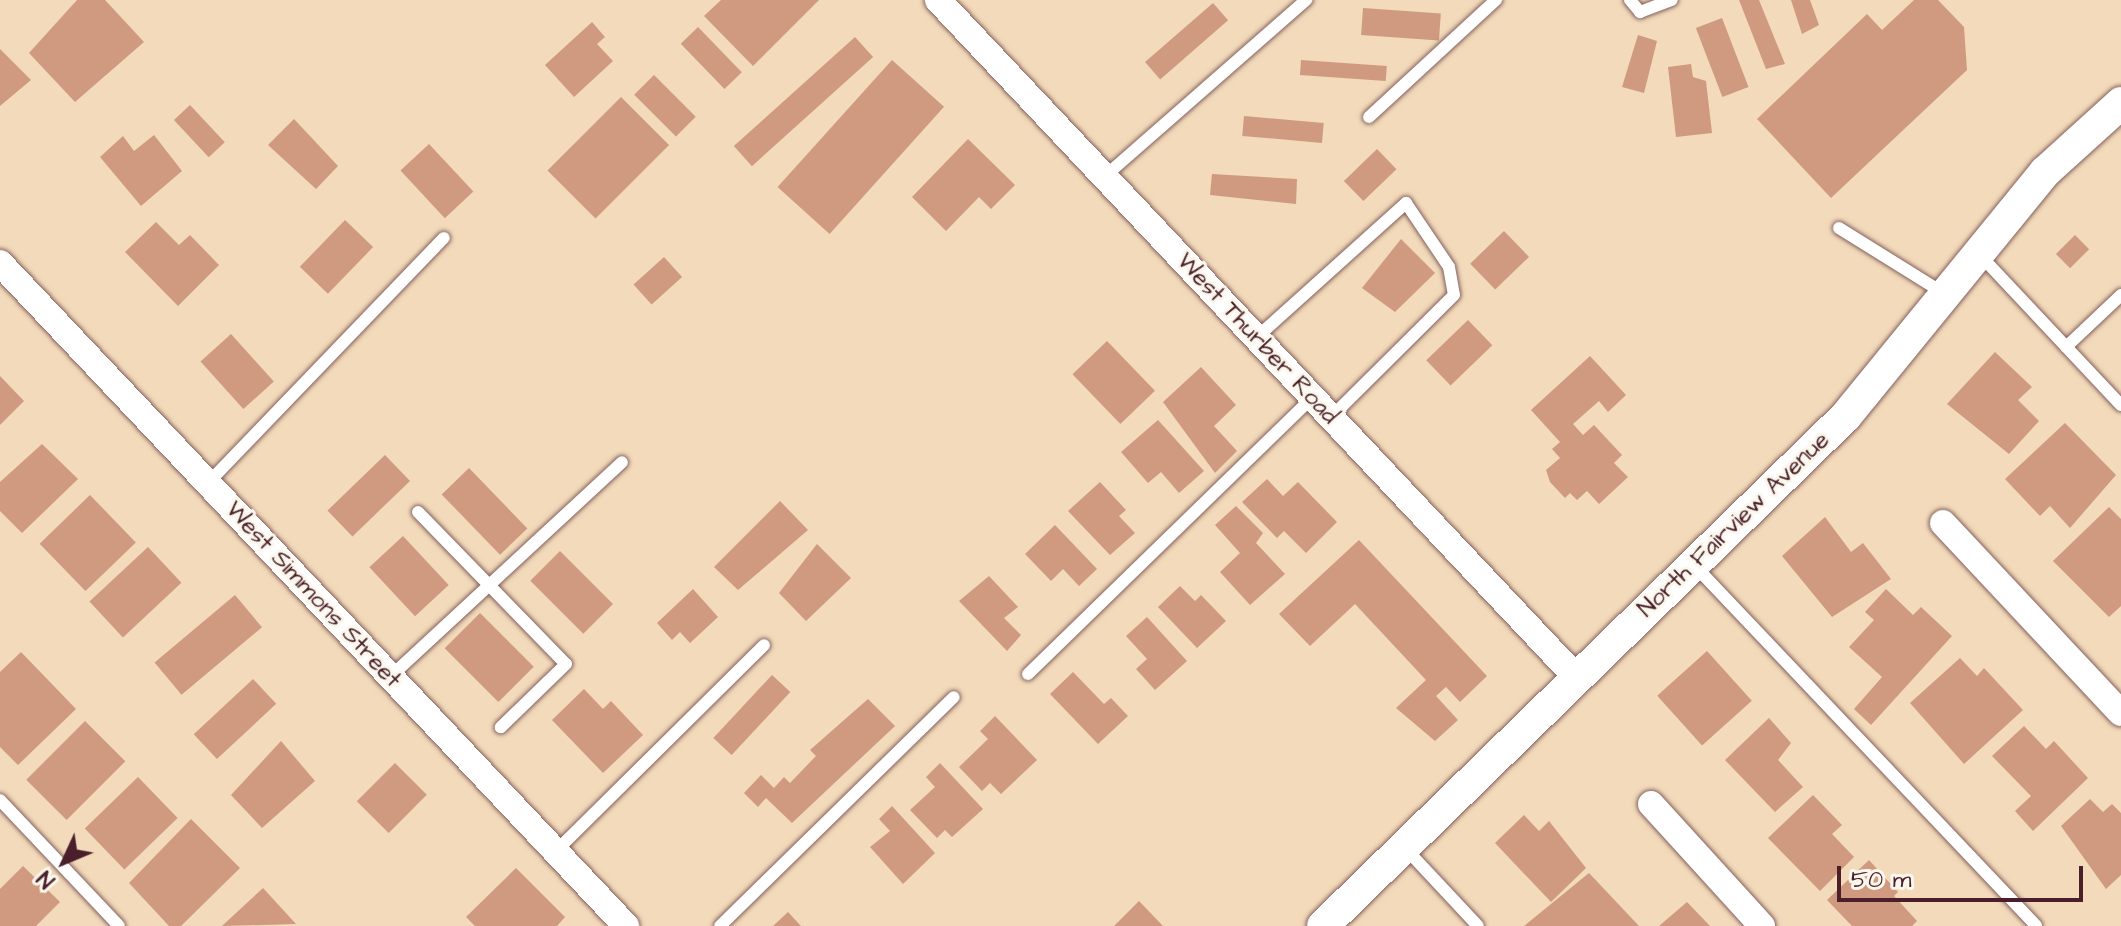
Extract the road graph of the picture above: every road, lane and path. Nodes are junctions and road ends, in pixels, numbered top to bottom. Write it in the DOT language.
graph roads {
  1 [pos="938,0"];
  2 [pos="1306,0"];
  3 [pos="1496,0"];
  4 [pos="1630,0"];
  5 [pos="1672,0"];
  6 [pos="2121,103"];
  7 [pos="1369,117"];
  8 [pos="1104,177"];
  9 [pos="1839,228"];
  10 [pos="444,238"];
  11 [pos="1979,254"];
  12 [pos="0,263"];
  13 [pos="1945,294"];
  14 [pos="2121,295"];
  15 [pos="1256,338"];
  16 [pos="2066,347"];
  17 [pos="1312,398"];
  18 [pos="2121,405"];
  19 [pos="1331,417"];
  20 [pos="622,462"];
  21 [pos="208,483"];
  22 [pos="418,512"];
  23 [pos="1943,523"];
  24 [pos="1693,564"];
  25 [pos="490,584"];
  26 [pos="764,645"];
  27 [pos="1028,674"];
  28 [pos="390,677"];
  29 [pos="1576,677"];
  30 [pos="954,697"];
  31 [pos="2121,713"];
  32 [pos="501,727"];
  33 [pos="0,800"];
  34 [pos="1651,804"];
  35 [pos="1404,847"];
  36 [pos="555,852"];
  37 [pos="109,915"];
  38 [pos="98,926"];
  39 [pos="119,926"];
  40 [pos="626,926"];
  41 [pos="720,926"];
  42 [pos="1323,926"];
  43 [pos="1478,926"];
  44 [pos="1762,926"];
  45 [pos="2036,926"];
  1 -- 8 [label="street, West Thurber Road"];
  2 -- 8 [label="lane"];
  3 -- 7 [label="lane"];
  4 -- 5 [label="lane"];
  6 -- 11 [label="street, North Fairview Avenue"];
  8 -- 15 [label="street, West Thurber Road"];
  9 -- 13 [label="lane"];
  10 -- 21 [label="lane"];
  11 -- 13 [label="street, North Fairview Avenue"];
  11 -- 16 [label="lane"];
  12 -- 21 [label="street, West Simmons Street"];
  13 -- 24 [label="street, North Fairview Avenue"];
  14 -- 16 [label="lane"];
  15 -- 17 [label="street, West Thurber Road"];
  15 -- 19 [label="lane"];
  16 -- 18 [label="lane"];
  17 -- 19 [label="street, West Thurber Road"];
  17 -- 27 [label="lane"];
  19 -- 29 [label="street, West Thurber Road"];
  20 -- 25 [label="lane"];
  21 -- 28 [label="street, West Simmons Street"];
  22 -- 25 [label="lane"];
  23 -- 31 [label="street"];
  24 -- 29 [label="street, North Fairview Avenue"];
  24 -- 45 [label="lane"];
  25 -- 28 [label="lane"];
  25 -- 32 [label="lane"];
  26 -- 36 [label="lane"];
  28 -- 36 [label="street, West Simmons Street"];
  29 -- 35 [label="street, North Fairview Avenue"];
  30 -- 41 [label="lane"];
  33 -- 37 [label="lane"];
  34 -- 44 [label="street"];
  35 -- 42 [label="street, North Fairview Avenue"];
  35 -- 43 [label="lane"];
  36 -- 40 [label="street, West Simmons Street"];
  37 -- 38 [label="lane"];
  37 -- 39 [label="lane"];
}
